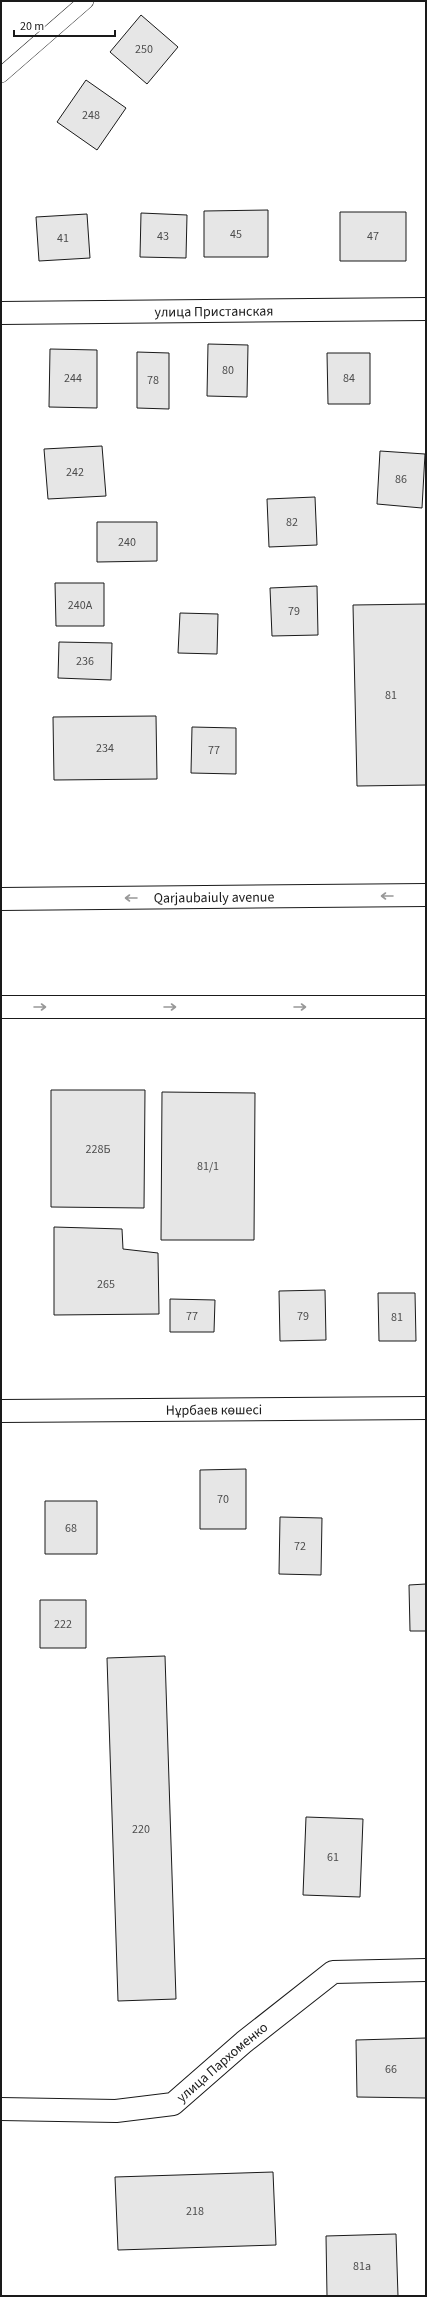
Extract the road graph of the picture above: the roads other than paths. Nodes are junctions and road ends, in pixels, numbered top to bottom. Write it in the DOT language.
graph roads {
  1 [pos="86,1"];
  2 [pos="1,75"];
  3 [pos="426,309"];
  4 [pos="1,313"];
  5 [pos="426,895"];
  6 [pos="1,899"];
  7 [pos="1,1007"];
  8 [pos="426,1007"];
  9 [pos="426,1408"];
  10 [pos="1,1411"];
  11 [pos="426,1970"];
  12 [pos="1,2109"];
  1 -- 2 [label="lane"];
  3 -- 4 [label="main road, улица Пристанская"];
  5 -- 6 [label="main road, Qarjaubaiuly avenue, one-way"];
  7 -- 8 [label="main road, one-way"];
  9 -- 10 [label="main road, Нұрбаев көшесі"];
  11 -- 12 [label="main road, улица Пархоменко"];
}
